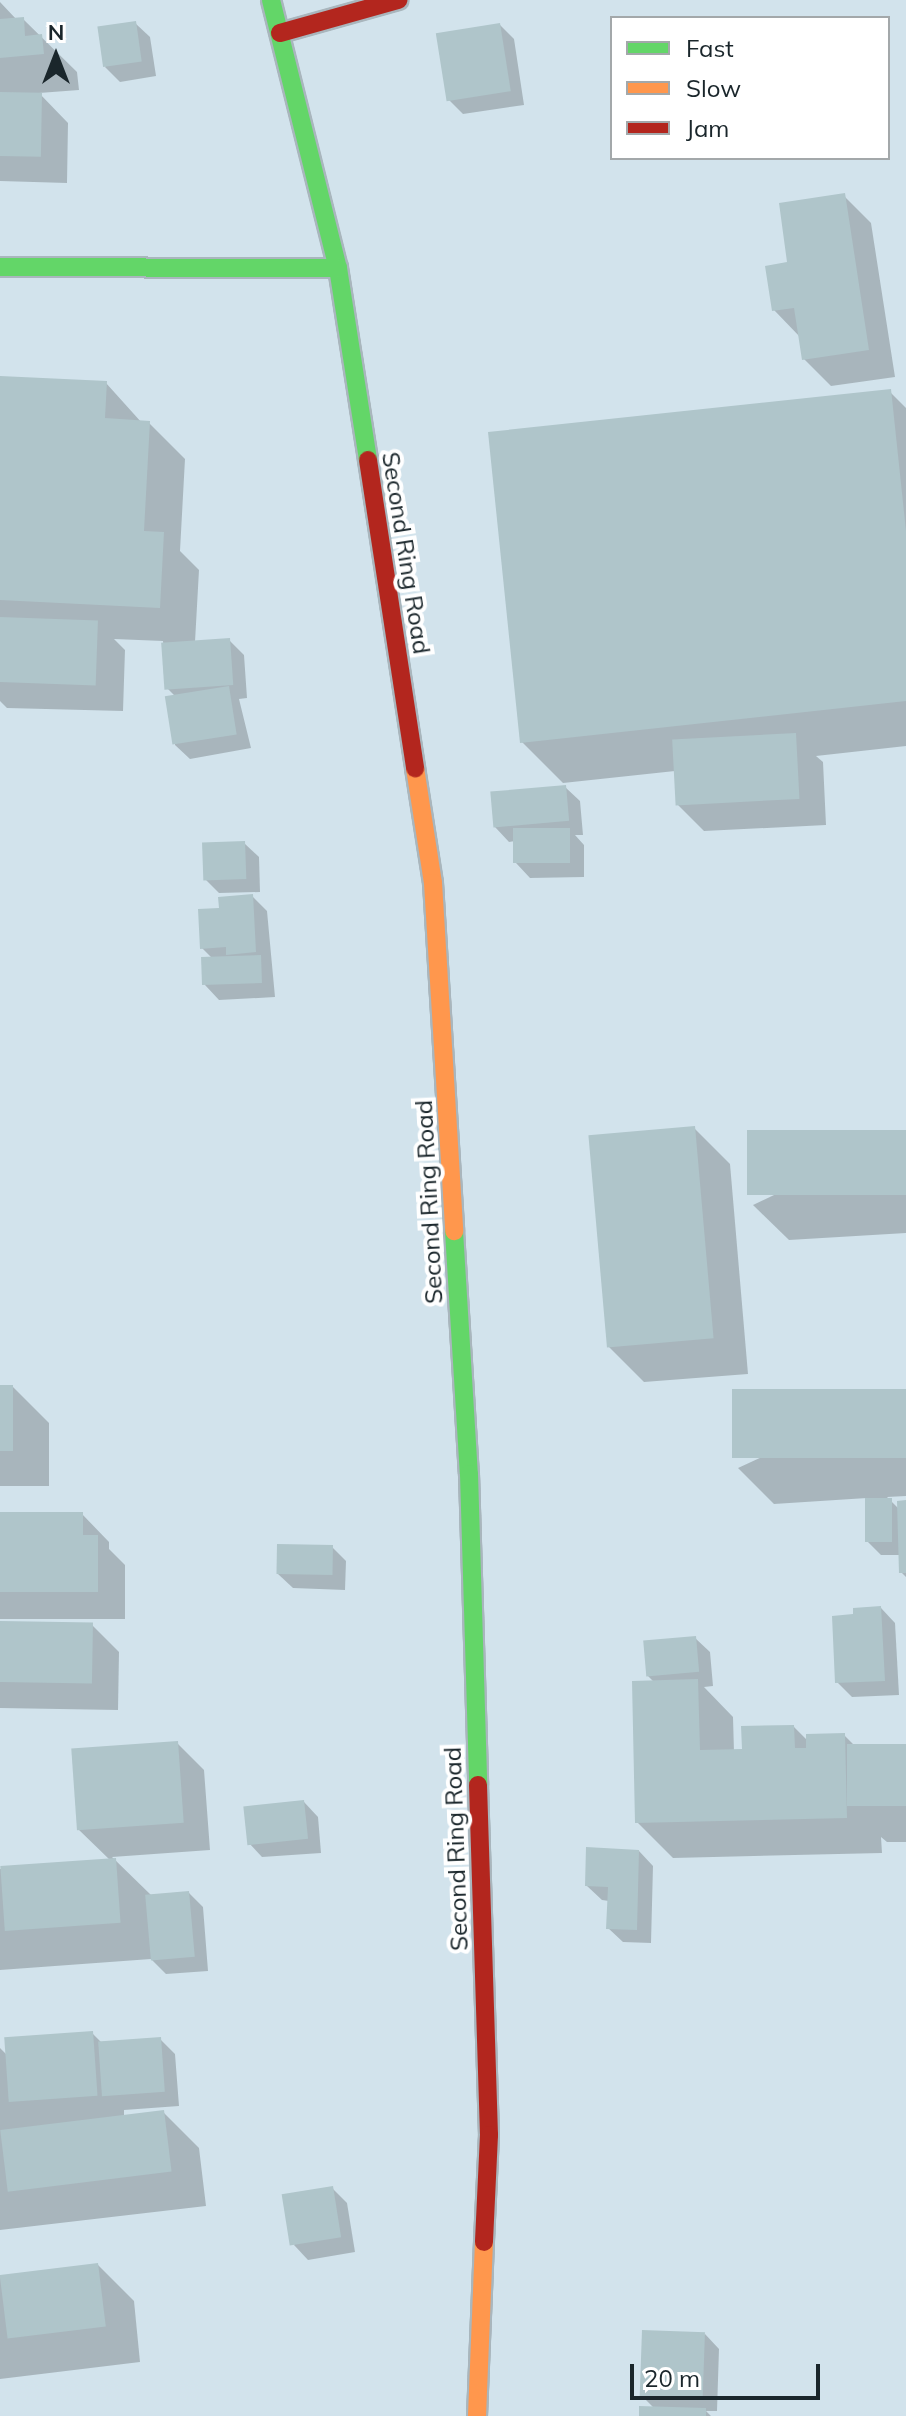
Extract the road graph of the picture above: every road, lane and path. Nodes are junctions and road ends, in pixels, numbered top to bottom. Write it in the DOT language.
graph roads {
  1 [pos="271,0"];
  2 [pos="398,0"];
  3 [pos="280,33"];
  4 [pos="0,267"];
  5 [pos="338,268"];
  6 [pos="477,2416"];
  1 -- 3 [label="street, Second Ring Road"];
  2 -- 3 [label="street"];
  3 -- 5 [label="street, Second Ring Road"];
  4 -- 5 [label="street"];
  5 -- 6 [label="street, Second Ring Road"];
}
